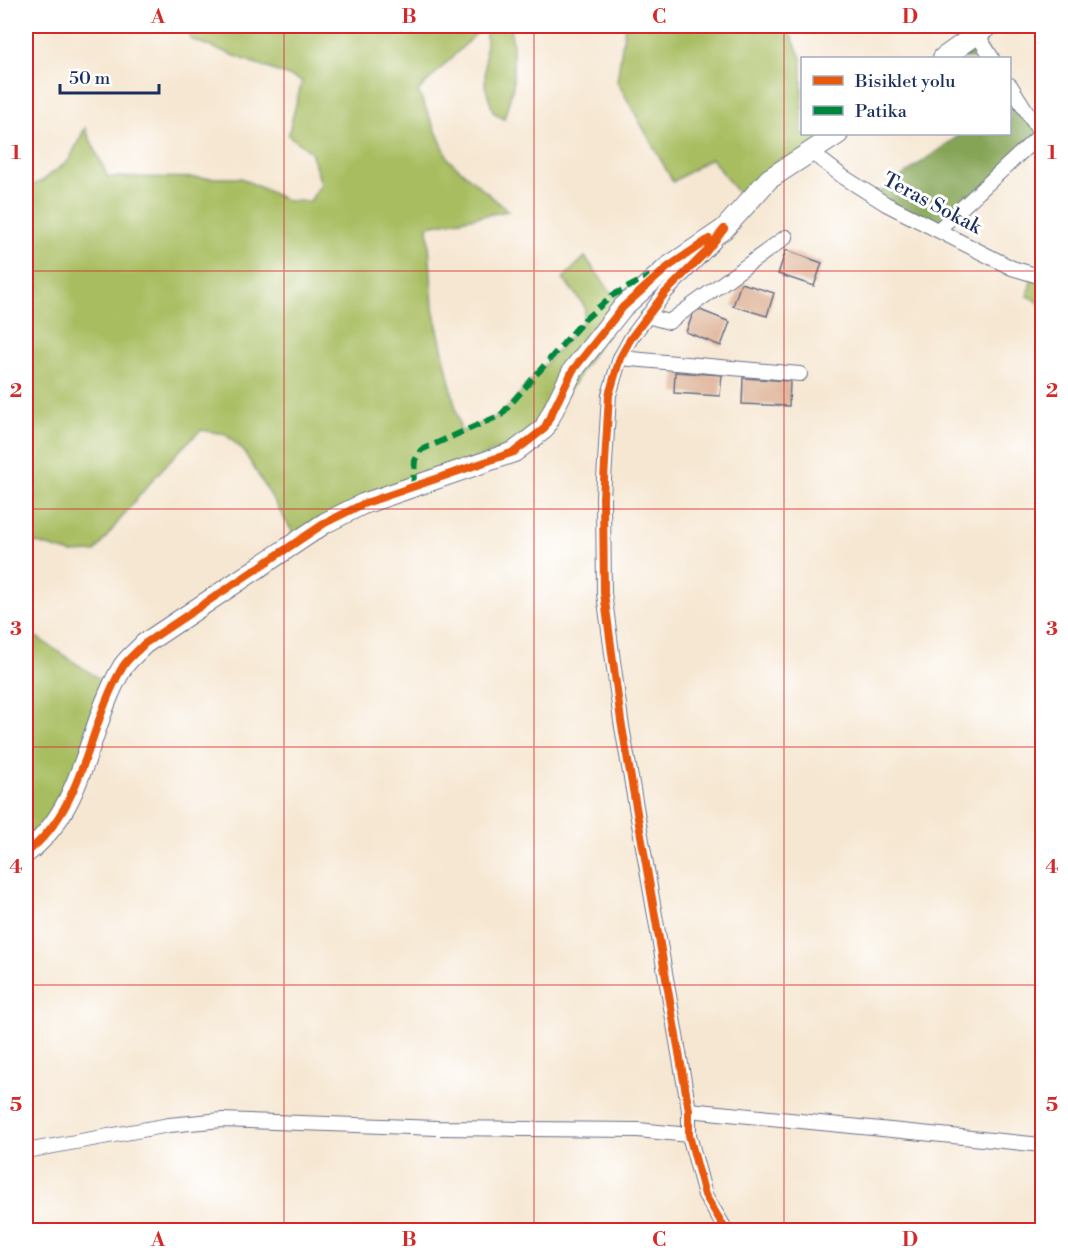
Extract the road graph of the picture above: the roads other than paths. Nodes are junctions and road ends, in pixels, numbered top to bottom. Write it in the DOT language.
graph roads {
  1 [pos="982,30"];
  2 [pos="944,57"];
  3 [pos="992,57"];
  4 [pos="1011,87"];
  5 [pos="1042,134"];
  6 [pos="836,135"];
  7 [pos="811,152"];
  8 [pos="724,229"];
  9 [pos="938,230"];
  10 [pos="786,237"];
  11 [pos="1042,277"];
  12 [pos="647,316"];
  13 [pos="620,358"];
  14 [pos="800,374"];
  15 [pos="26,853"];
  16 [pos="689,1110"];
  17 [pos="689,1135"];
  18 [pos="1042,1145"];
  19 [pos="26,1151"];
  20 [pos="726,1230"];
  1 -- 2 [label="street"];
  1 -- 3 [label="street"];
  4 -- 5 [label="street"];
  5 -- 9 [label="street"];
  6 -- 7 [label="street"];
  7 -- 8 [label="street"];
  7 -- 9 [label="street, Teras Sokak"];
  8 -- 12 [label="street"];
  8 -- 15 [label="street"];
  9 -- 11 [label="street, Teras Sokak"];
  10 -- 12 [label="street"];
  12 -- 13 [label="street"];
  13 -- 14 [label="street"];
  13 -- 16 [label="street"];
  16 -- 17 [label="street"];
  16 -- 18 [label="street"];
  17 -- 19 [label="street"];
  17 -- 20 [label="street"];
}
